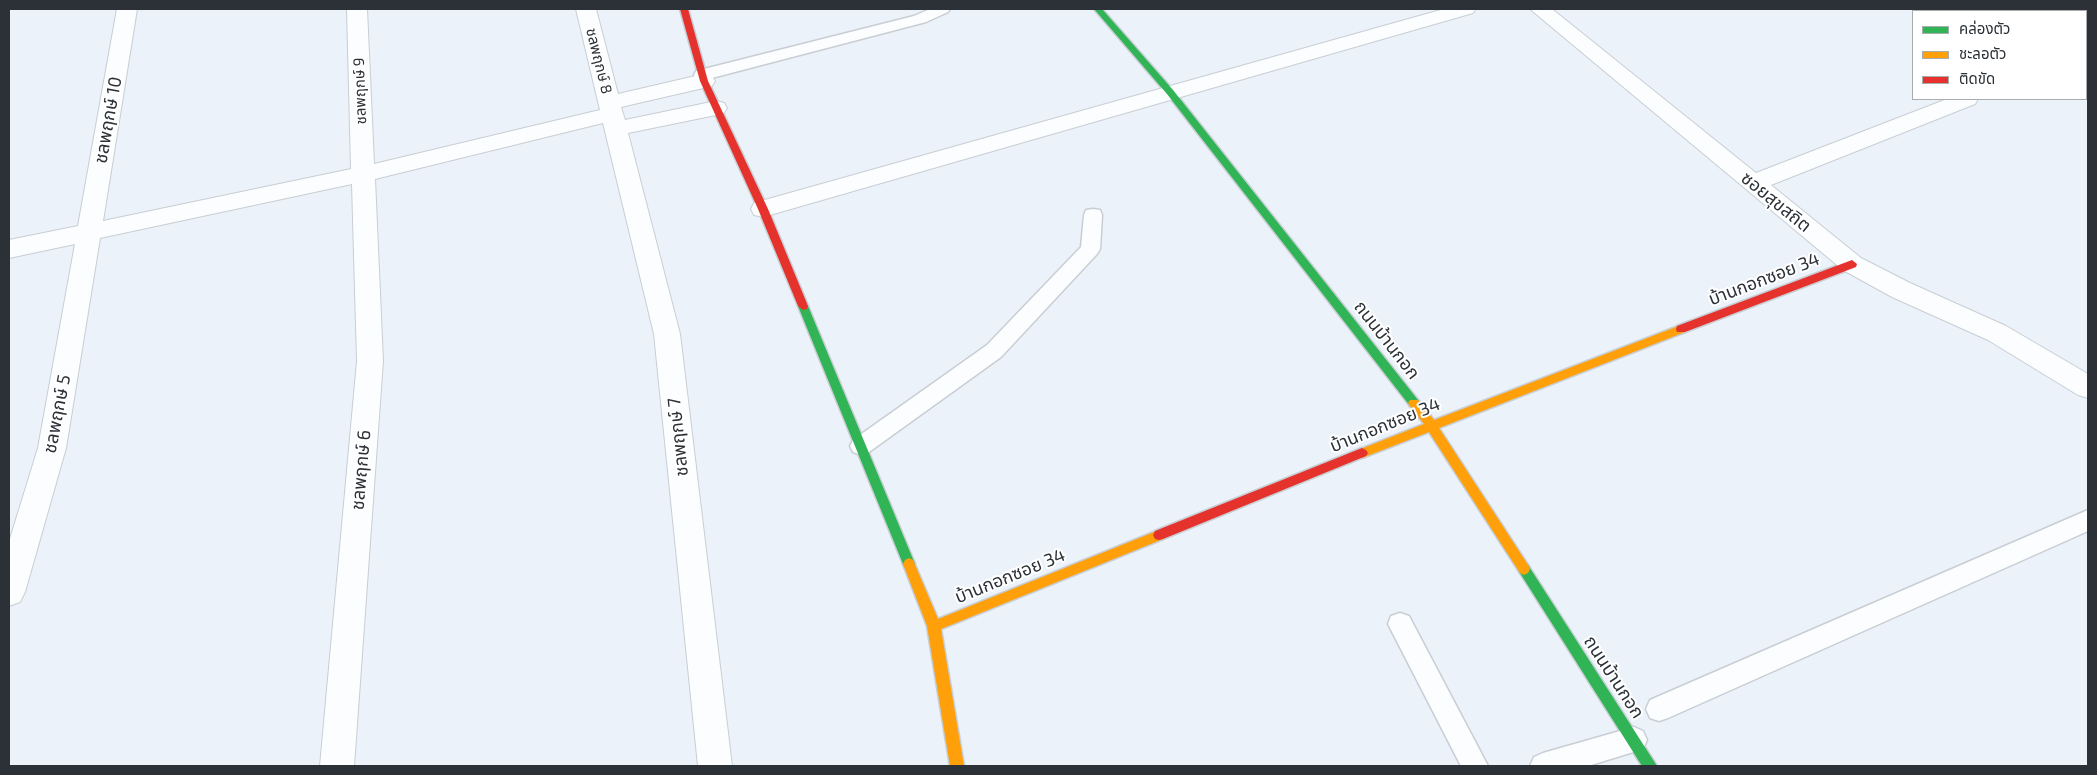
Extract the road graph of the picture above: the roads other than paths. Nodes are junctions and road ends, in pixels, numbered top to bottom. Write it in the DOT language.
graph roads {
  1 [pos="127,9"];
  2 [pos="357,9"];
  3 [pos="586,9"];
  4 [pos="684,9"];
  5 [pos="942,9"];
  6 [pos="1098,9"];
  7 [pos="1466,9"];
  8 [pos="1540,9"];
  9 [pos="703,78"];
  10 [pos="1170,92"];
  11 [pos="1964,100"];
  12 [pos="716,108"];
  13 [pos="612,115"];
  14 [pos="363,174"];
  15 [pos="1753,183"];
  16 [pos="763,209"];
  17 [pos="1093,215"];
  18 [pos="89,231"];
  19 [pos="9,249"];
  20 [pos="1852,264"];
  21 [pos="2088,387"];
  22 [pos="1431,424"];
  23 [pos="861,446"];
  24 [pos="2088,520"];
  25 [pos="9,592"];
  26 [pos="1400,624"];
  27 [pos="934,626"];
  28 [pos="1660,709"];
  29 [pos="1634,740"];
  30 [pos="337,766"];
  31 [pos="714,766"];
  32 [pos="957,766"];
  33 [pos="1475,766"];
  34 [pos="1543,766"];
  35 [pos="1650,766"];
  1 -- 18 [label="street, ชลพฤกษ์ 10"];
  2 -- 14 [label="street, ชลพฤกษ์ 9"];
  3 -- 13 [label="street, ชลพฤกษ์ 8"];
  4 -- 9 [label="street"];
  5 -- 9 [label="lane"];
  6 -- 10 [label="street, ถนนบ้านกอก"];
  7 -- 10 [label="street"];
  8 -- 15 [label="street, ซอยสุขสถิต"];
  9 -- 12 [label="street"];
  9 -- 13 [label="street"];
  10 -- 16 [label="street"];
  10 -- 22 [label="street, ถนนบ้านกอก"];
  11 -- 15 [label="street"];
  12 -- 13 [label="street"];
  12 -- 16 [label="street"];
  13 -- 14 [label="street"];
  13 -- 31 [label="street, ชลพฤกษ์ 7"];
  14 -- 18 [label="street"];
  14 -- 30 [label="street, ชลพฤกษ์ 6"];
  15 -- 20 [label="street, ซอยสุขสถิต"];
  16 -- 23 [label="street"];
  17 -- 23 [label="lane"];
  18 -- 19 [label="street"];
  18 -- 25 [label="street, ชลพฤกษ์ 5"];
  20 -- 21 [label="street, ซอยสุขสถิต"];
  20 -- 22 [label="street, บ้านกอกซอย 34"];
  22 -- 27 [label="street, บ้านกอกซอย 34"];
  22 -- 29 [label="street, ถนนบ้านกอก"];
  23 -- 27 [label="street"];
  24 -- 28 [label="lane"];
  26 -- 33 [label="lane"];
  27 -- 32 [label="street"];
  29 -- 34 [label="lane"];
  29 -- 35 [label="street, ถนนบ้านกอก"];
}
